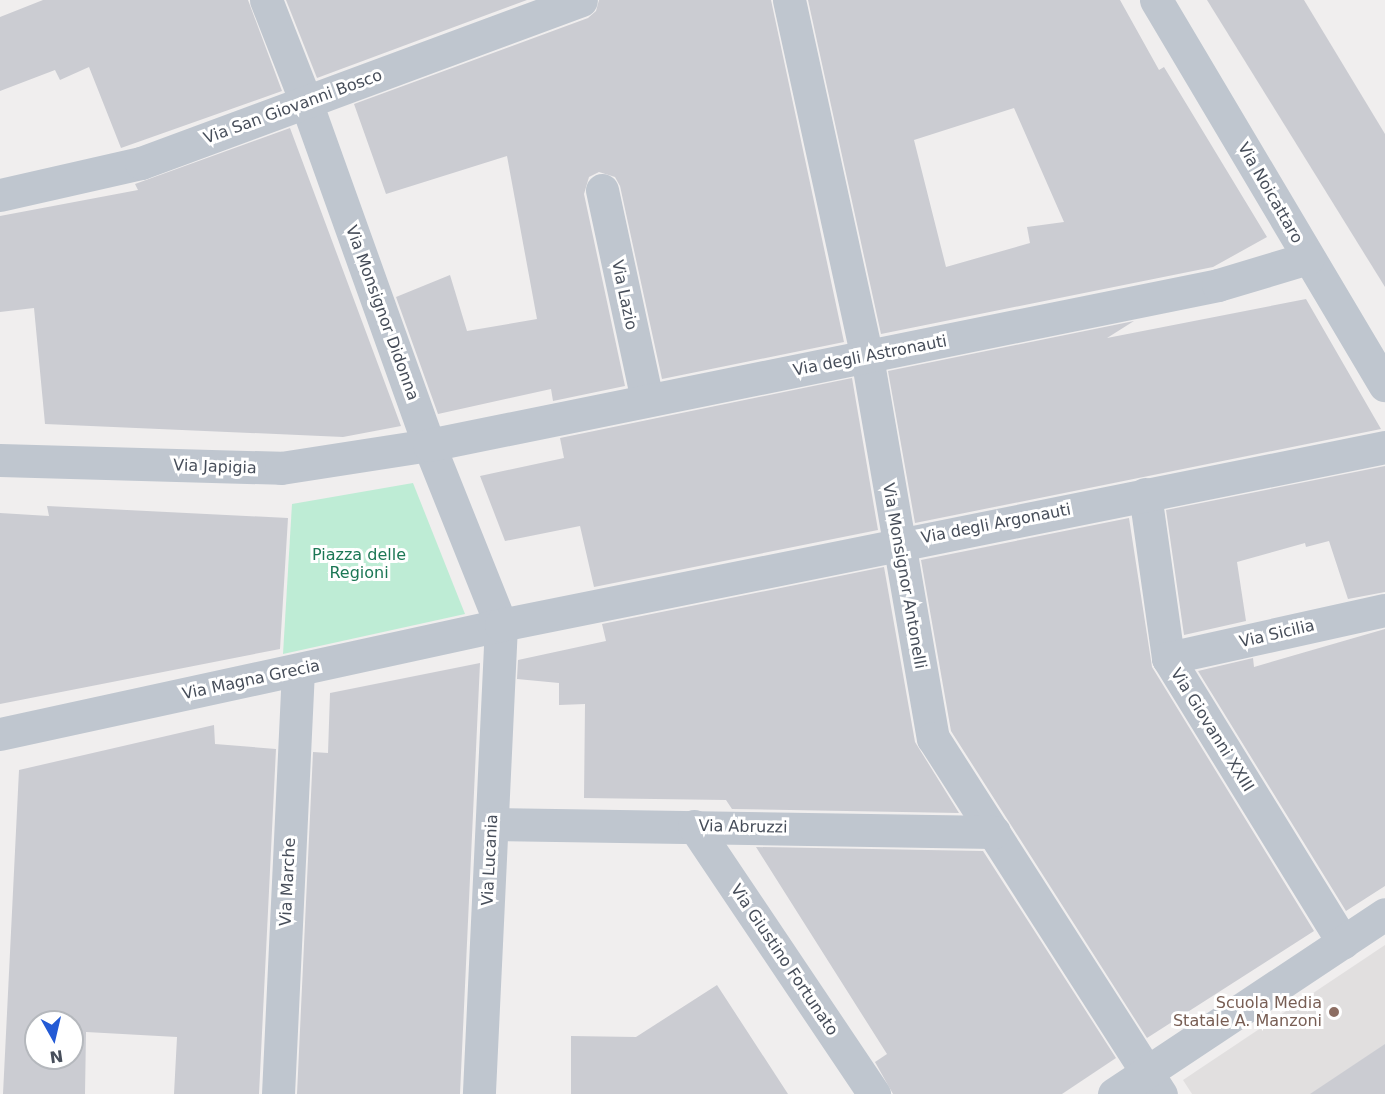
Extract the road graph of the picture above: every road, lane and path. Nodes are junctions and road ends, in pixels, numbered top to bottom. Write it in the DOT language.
graph roads {
  1 [pos="266,0"];
  2 [pos="581,0"];
  3 [pos="789,0"];
  4 [pos="1156,0"];
  5 [pos="306,102"];
  6 [pos="602,190"];
  7 [pos="0,195"];
  8 [pos="1308,258"];
  9 [pos="867,357"];
  10 [pos="1385,385"];
  11 [pos="647,400"];
  12 [pos="429,444"];
  13 [pos="1385,447"];
  14 [pos="0,460"];
  15 [pos="1145,494"];
  16 [pos="898,544"];
  17 [pos="1385,610"];
  18 [pos="501,625"];
  19 [pos="1168,658"];
  20 [pos="298,670"];
  21 [pos="0,734"];
  22 [pos="492,824"];
  23 [pos="694,826"];
  24 [pos="994,832"];
  25 [pos="1385,914"];
  26 [pos="1343,942"];
  27 [pos="1154,1083"];
  28 [pos="278,1094"];
  29 [pos="479,1094"];
  30 [pos="874,1094"];
  31 [pos="1114,1094"];
  1 -- 5 [label="street, Via Monsignor Didonna"];
  2 -- 5 [label="street, Via San Giovanni Bosco"];
  3 -- 9 [label="street, Via Monsignor Antonelli"];
  4 -- 8 [label="street, Via Noicattaro"];
  5 -- 7 [label="street, Via San Giovanni Bosco"];
  5 -- 12 [label="street, Via Monsignor Didonna"];
  6 -- 11 [label="street, Via Lazio"];
  8 -- 9 [label="street, Via degli Astronauti"];
  8 -- 10 [label="street, Via Noicattaro"];
  9 -- 11 [label="street, Via degli Astronauti"];
  9 -- 16 [label="street, Via Monsignor Antonelli"];
  11 -- 12 [label="street, Via degli Astronauti"];
  12 -- 14 [label="street, Via Japigia"];
  12 -- 18 [label="street, Via Monsignor Didonna"];
  13 -- 15 [label="street, Via degli Argonauti"];
  15 -- 16 [label="street, Via degli Argonauti"];
  15 -- 19 [label="street, Via Giovanni XXIII"];
  16 -- 18 [label="street, Via degli Argonauti"];
  16 -- 24 [label="street, Via Monsignor Antonelli"];
  17 -- 19 [label="street, Via Sicilia"];
  18 -- 20 [label="street, Via Magna Grecia"];
  18 -- 22 [label="street, Via Lucania"];
  19 -- 26 [label="street, Via Giovanni XXIII"];
  20 -- 21 [label="street, Via Magna Grecia"];
  20 -- 28 [label="street, Via Marche"];
  22 -- 23 [label="street, Via Abruzzi"];
  22 -- 29 [label="street, Via Lucania"];
  23 -- 24 [label="street, Via Abruzzi"];
  23 -- 30 [label="street, Via Giustino Fortunato"];
  24 -- 27 [label="street, Via Monsignor Antonelli"];
  25 -- 26 [label="street"];
  26 -- 27 [label="street"];
  27 -- 31 [label="street"];
}
